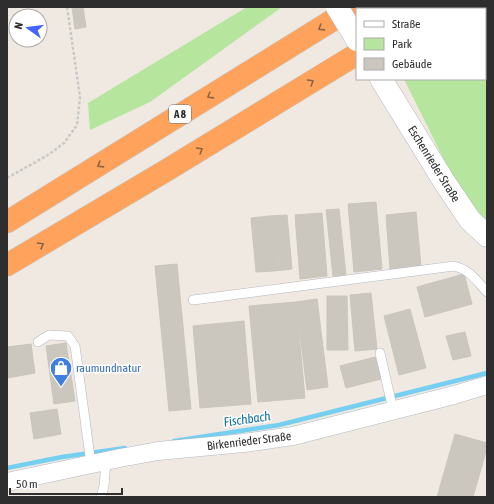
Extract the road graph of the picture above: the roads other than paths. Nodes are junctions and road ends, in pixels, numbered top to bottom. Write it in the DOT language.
graph roads {
  1 [pos="337,7"];
  2 [pos="354,7"];
  3 [pos="356,38"];
  4 [pos="356,55"];
  5 [pos="383,83"];
  6 [pos="7,222"];
  7 [pos="487,236"];
  8 [pos="7,265"];
  9 [pos="487,292"];
  10 [pos="193,300"];
  11 [pos="38,342"];
  12 [pos="380,353"];
  13 [pos="487,385"];
  14 [pos="393,409"];
  15 [pos="96,463"];
  16 [pos="7,482"];
  17 [pos="101,497"];
  1 -- 3 [label="street, bridge"];
  2 -- 6 [label="highway, A 8, one-way"];
  8 -- 4 [label="highway, one-way"];
  5 -- 7 [label="street, Eschenrieder Straße"];
  9 -- 10 [label="lane"];
  11 -- 15 [label="lane"];
  12 -- 14 [label="lane"];
  13 -- 14 [label="street, Birkenrieder Straße"];
  14 -- 15 [label="street, Birkenrieder Straße"];
  15 -- 16 [label="street, Birkenrieder Straße"];
  15 -- 17 [label="lane"];
}
